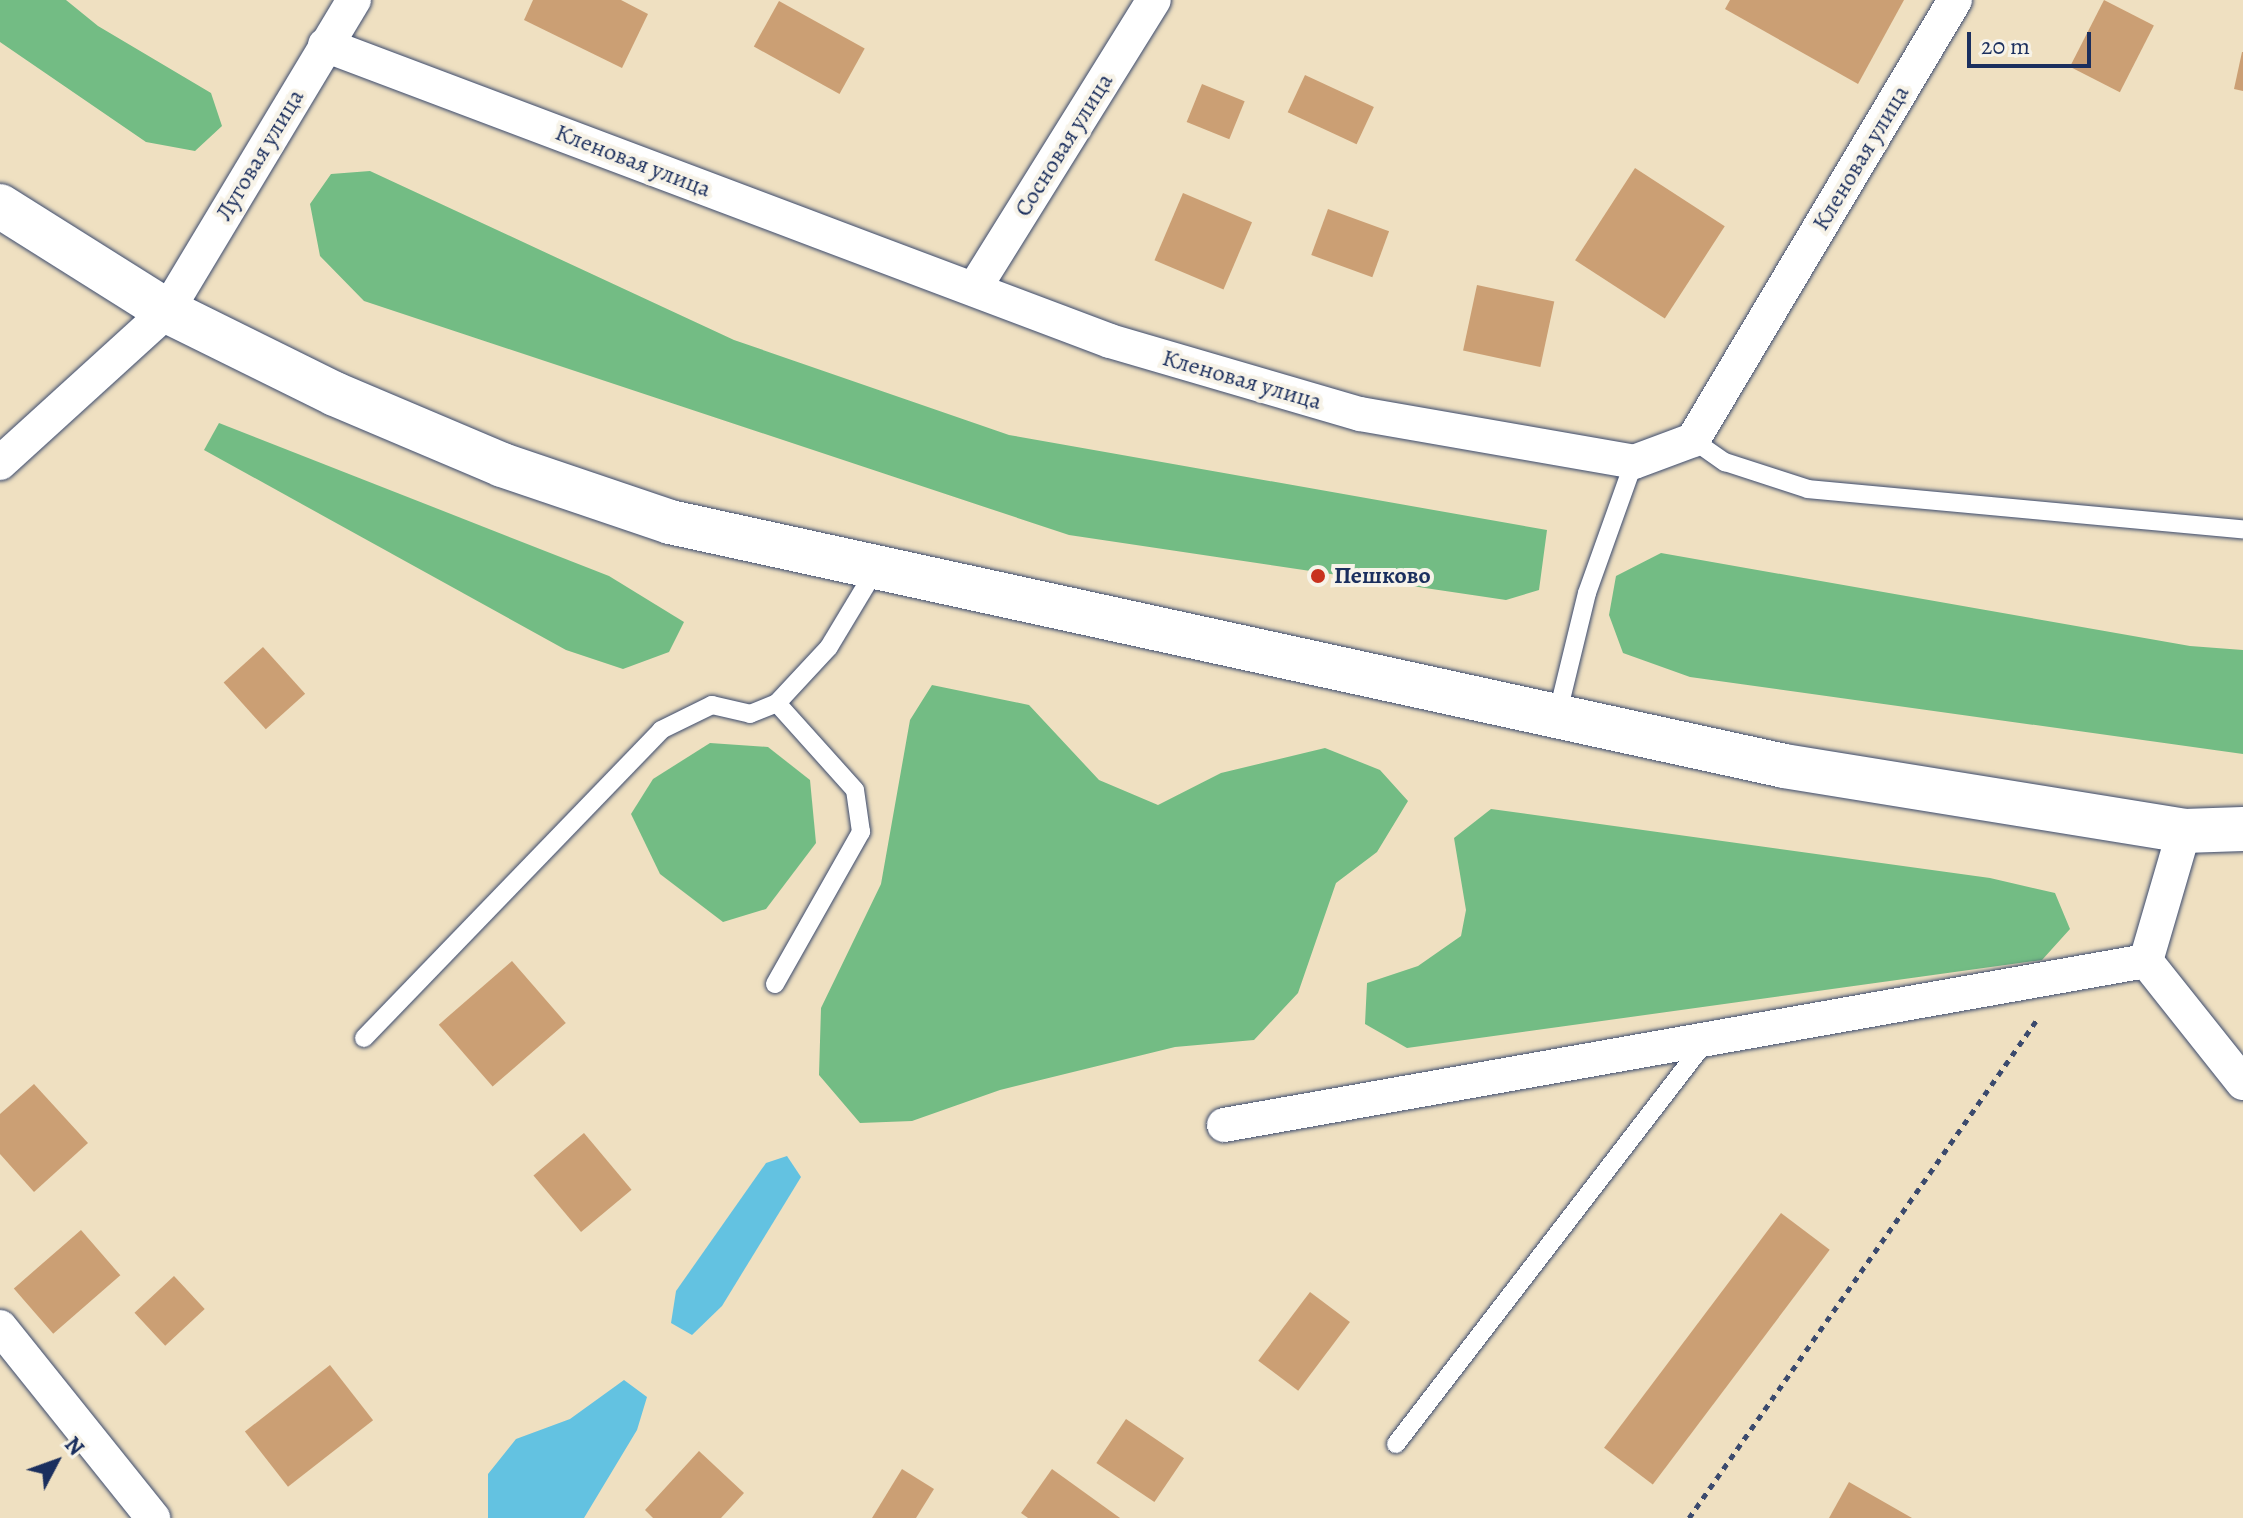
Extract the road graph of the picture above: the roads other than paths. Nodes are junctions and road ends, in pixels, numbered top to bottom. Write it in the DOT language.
graph roads {
  1 [pos="354,0"];
  2 [pos="1154,0"];
  3 [pos="1955,0"];
  4 [pos="325,45"];
  5 [pos="0,206"];
  6 [pos="974,289"];
  7 [pos="167,311"];
  8 [pos="1693,440"];
  9 [pos="1634,462"];
  10 [pos="0,463"];
  11 [pos="2243,529"];
  12 [pos="877,567"];
  13 [pos="777,703"];
  14 [pos="1557,716"];
  15 [pos="2243,829"];
  16 [pos="2184,831"];
  17 [pos="2146,961"];
  18 [pos="775,984"];
  19 [pos="364,1038"];
  20 [pos="1706,1041"];
  21 [pos="2243,1083"];
  22 [pos="1224,1125"];
  23 [pos="0,1327"];
  24 [pos="1396,1444"];
  25 [pos="153,1518"];
  1 -- 4 [label="street, Луговая улица"];
  2 -- 6 [label="street, Сосновая улица"];
  3 -- 8 [label="street, Кленовая улица"];
  4 -- 6 [label="street, Кленовая улица"];
  4 -- 7 [label="street, Луговая улица"];
  5 -- 7 [label="highway"];
  6 -- 9 [label="street, Кленовая улица"];
  7 -- 10 [label="street, Луговая улица"];
  7 -- 12 [label="highway"];
  8 -- 9 [label="street"];
  8 -- 11 [label="lane"];
  9 -- 14 [label="lane"];
  12 -- 13 [label="lane"];
  12 -- 14 [label="highway"];
  13 -- 18 [label="lane"];
  13 -- 19 [label="lane"];
  14 -- 16 [label="highway"];
  15 -- 16 [label="highway"];
  16 -- 17 [label="street"];
  17 -- 20 [label="street"];
  17 -- 21 [label="street"];
  20 -- 22 [label="street"];
  20 -- 24 [label="lane"];
  23 -- 25 [label="street"];
}
